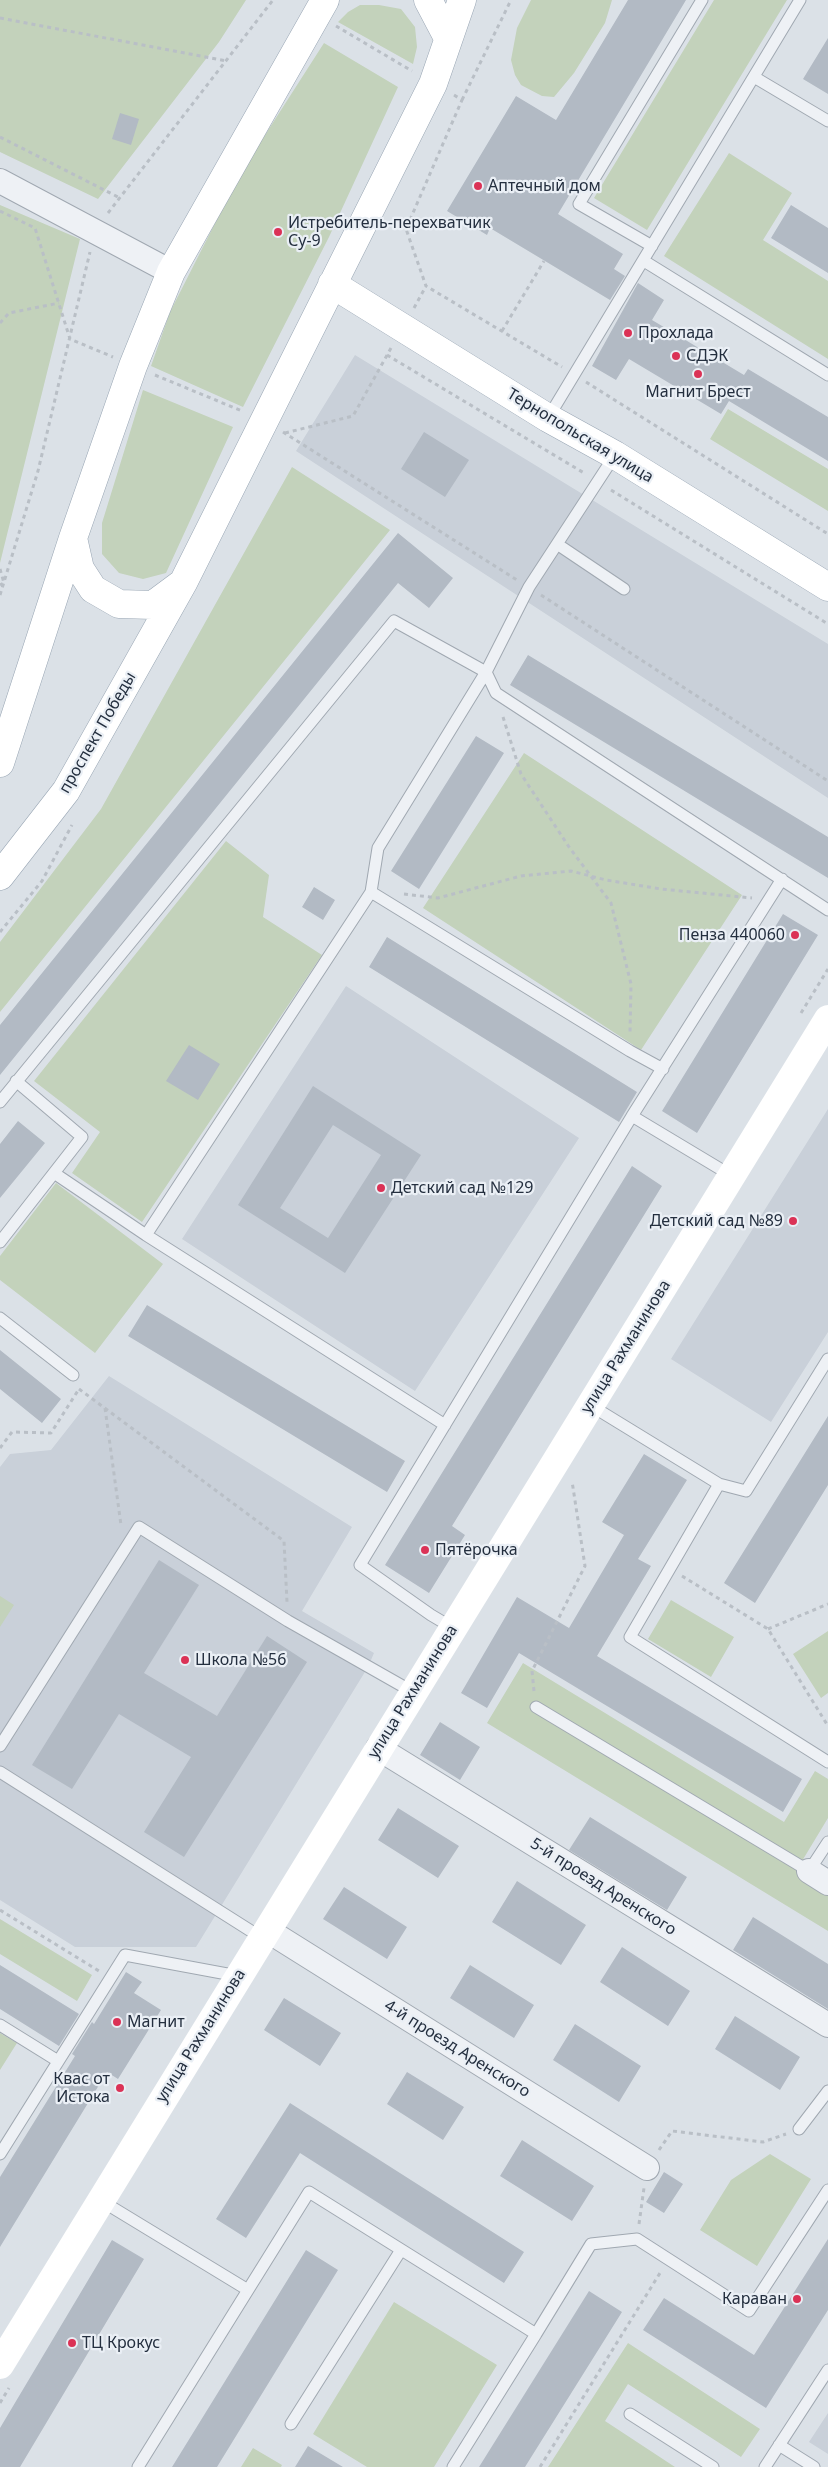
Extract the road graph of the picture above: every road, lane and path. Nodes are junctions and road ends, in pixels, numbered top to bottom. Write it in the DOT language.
graph roads {
  1 [pos="273,0"];
  2 [pos="428,0"];
  3 [pos="462,0"];
  4 [pos="511,0"];
  5 [pos="702,0"];
  6 [pos="800,0"];
  7 [pos="320,7"];
  8 [pos="0,18"];
  9 [pos="448,38"];
  10 [pos="227,61"];
  11 [pos="754,77"];
  12 [pos="433,84"];
  13 [pos="462,100"];
  14 [pos="828,121"];
  15 [pos="0,137"];
  16 [pos="0,181"];
  17 [pos="120,198"];
  18 [pos="0,211"];
  19 [pos="95,230"];
  20 [pos="652,246"];
  21 [pos="544,261"];
  22 [pos="644,261"];
  23 [pos="172,272"];
  24 [pos="332,284"];
  25 [pos="59,303"];
  26 [pos="0,323"];
  27 [pos="402,328"];
  28 [pos="502,331"];
  29 [pos="70,339"];
  30 [pos="134,366"];
  31 [pos="576,375"];
  32 [pos="828,375"];
  33 [pos="548,418"];
  34 [pos="274,426"];
  35 [pos="280,441"];
  36 [pos="615,456"];
  37 [pos="828,534"];
  38 [pos="73,538"];
  39 [pos="557,544"];
  40 [pos="0,569"];
  41 [pos="183,583"];
  42 [pos="2,584"];
  43 [pos="529,587"];
  44 [pos="828,587"];
  45 [pos="624,590"];
  46 [pos="0,595"];
  47 [pos="486,672"];
  48 [pos="496,693"];
  49 [pos="0,763"];
  50 [pos="828,780"];
  51 [pos="75,819"];
  52 [pos="0,876"];
  53 [pos="591,876"];
  54 [pos="782,879"];
  55 [pos="371,892"];
  56 [pos="770,899"];
  57 [pos="384,900"];
  58 [pos="828,910"];
  59 [pos="0,932"];
  60 [pos="828,1019"];
  61 [pos="630,1052"];
  62 [pos="663,1069"];
  63 [pos="16,1081"];
  64 [pos="0,1102"];
  65 [pos="632,1116"];
  66 [pos="54,1173"];
  67 [pos="732,1176"];
  68 [pos="146,1235"];
  69 [pos="0,1242"];
  70 [pos="0,1318"];
  71 [pos="828,1360"];
  72 [pos="73,1375"];
  73 [pos="79,1389"];
  74 [pos="590,1406"];
  75 [pos="105,1407"];
  76 [pos="445,1425"];
  77 [pos="0,1448"];
  78 [pos="572,1481"];
  79 [pos="719,1484"];
  80 [pos="125,1550"];
  81 [pos="671,1569"];
  82 [pos="828,1604"];
  83 [pos="288,1621"];
  84 [pos="453,1628"];
  85 [pos="768,1629"];
  86 [pos="413,1692"];
  87 [pos="536,1707"];
  88 [pos="828,1726"];
  89 [pos="0,1746"];
  90 [pos="378,1748"];
  91 [pos="828,1762"];
  92 [pos="0,1772"];
  93 [pos="828,1842"];
  94 [pos="819,1877"];
  95 [pos="0,1910"];
  96 [pos="264,1934"];
  97 [pos="238,1976"];
  98 [pos="110,1978"];
  99 [pos="0,2025"];
  100 [pos="828,2025"];
  101 [pos="58,2061"];
  102 [pos="828,2091"];
  103 [pos="799,2129"];
  104 [pos="0,2154"];
  105 [pos="647,2168"];
  106 [pos="828,2190"];
  107 [pos="100,2200"];
  108 [pos="637,2239"];
  109 [pos="401,2250"];
  110 [pos="669,2260"];
  111 [pos="248,2290"];
  112 [pos="536,2334"];
  113 [pos="0,2365"];
  114 [pos="828,2370"];
  115 [pos="630,2414"];
  116 [pos="291,2424"];
  117 [pos="779,2445"];
  118 [pos="138,2467"];
  119 [pos="453,2467"];
  120 [pos="540,2467"];
  121 [pos="712,2467"];
  122 [pos="766,2467"];
  123 [pos="814,2467"];
  1 -- 10 [label="path"];
  2 -- 9 [label="main road"];
  3 -- 9 [label="main road"];
  4 -- 13 [label="path"];
  5 -- 20 [label="lane"];
  6 -- 11 [label="lane"];
  7 -- 12 [label="path"];
  7 -- 23 [label="main road"];
  8 -- 10 [label="path"];
  9 -- 12 [label="main road, проспект Победы"];
  10 -- 17 [label="path"];
  11 -- 14 [label="lane"];
  11 -- 20 [label="lane"];
  12 -- 13 [label="path"];
  12 -- 24 [label="main road, проспект Победы"];
  13 -- 28 [label="path"];
  15 -- 17 [label="path"];
  16 -- 19 [label="street"];
  17 -- 19 [label="path"];
  18 -- 25 [label="path"];
  19 -- 23 [label="street"];
  19 -- 29 [label="path"];
  20 -- 22 [label="lane"];
  21 -- 28 [label="path"];
  22 -- 31 [label="lane"];
  22 -- 32 [label="lane"];
  23 -- 30 [label="main road"];
  24 -- 27 [label="main road, Тернопольская улица"];
  24 -- 34 [label="main road, проспект Победы"];
  25 -- 26 [label="path"];
  25 -- 29 [label="path"];
  27 -- 33 [label="main road, Тернопольская улица"];
  27 -- 34 [label="path"];
  28 -- 31 [label="path"];
  29 -- 30 [label="path"];
  29 -- 42 [label="path"];
  30 -- 34 [label="path"];
  30 -- 38 [label="main road"];
  31 -- 33 [label="lane"];
  31 -- 37 [label="path"];
  33 -- 36 [label="main road, Тернопольская улица"];
  34 -- 35 [label="path"];
  34 -- 41 [label="main road, проспект Победы"];
  34 -- 43 [label="path"];
  36 -- 39 [label="lane"];
  36 -- 44 [label="main road, Тернопольская улица"];
  38 -- 41 [label="main road"];
  38 -- 49 [label="main road"];
  39 -- 43 [label="lane"];
  39 -- 45 [label="lane"];
  40 -- 42 [label="path"];
  41 -- 52 [label="main road, проспект Победы"];
  42 -- 46 [label="path"];
  43 -- 47 [label="lane"];
  43 -- 50 [label="path"];
  47 -- 48 [label="lane"];
  47 -- 55 [label="lane"];
  47 -- 63 [label="lane"];
  48 -- 53 [label="path"];
  48 -- 54 [label="lane"];
  51 -- 59 [label="path"];
  53 -- 56 [label="path"];
  53 -- 57 [label="path"];
  53 -- 61 [label="path"];
  54 -- 56 [label="lane"];
  54 -- 58 [label="lane"];
  55 -- 57 [label="lane"];
  55 -- 68 [label="lane"];
  56 -- 62 [label="lane"];
  57 -- 61 [label="lane"];
  60 -- 67 [label="main road, улица Рахманинова"];
  61 -- 62 [label="lane"];
  62 -- 65 [label="lane"];
  63 -- 64 [label="lane"];
  63 -- 66 [label="lane"];
  65 -- 67 [label="lane"];
  65 -- 76 [label="lane"];
  66 -- 68 [label="lane"];
  66 -- 69 [label="lane"];
  67 -- 74 [label="main road, улица Рахманинова"];
  68 -- 76 [label="lane"];
  70 -- 72 [label="lane"];
  71 -- 79 [label="lane"];
  72 -- 73 [label="path"];
  73 -- 75 [label="path"];
  73 -- 77 [label="path"];
  74 -- 79 [label="lane"];
  74 -- 84 [label="main road, улица Рахманинова"];
  75 -- 80 [label="path"];
  75 -- 83 [label="path"];
  76 -- 84 [label="lane"];
  78 -- 87 [label="path"];
  79 -- 81 [label="lane"];
  80 -- 83 [label="lane"];
  80 -- 89 [label="lane"];
  81 -- 85 [label="path"];
  81 -- 91 [label="lane"];
  82 -- 85 [label="path"];
  83 -- 86 [label="lane"];
  84 -- 86 [label="main road, улица Рахманинова"];
  85 -- 88 [label="path"];
  86 -- 90 [label="main road, улица Рахманинова"];
  87 -- 94 [label="lane"];
  90 -- 96 [label="main road, улица Рахманинова"];
  90 -- 100 [label="street, 5-й проезд Аренского"];
  92 -- 96 [label="lane"];
  93 -- 94 [label="lane"];
  95 -- 98 [label="path"];
  96 -- 97 [label="main road, улица Рахманинова"];
  96 -- 105 [label="street, 4-й проезд Аренского"];
  97 -- 98 [label="lane"];
  97 -- 107 [label="main road, улица Рахманинова"];
  98 -- 101 [label="lane"];
  99 -- 101 [label="lane"];
  101 -- 104 [label="lane"];
  102 -- 103 [label="lane"];
  103 -- 105 [label="path"];
  105 -- 108 [label="path"];
  106 -- 110 [label="lane"];
  107 -- 111 [label="lane"];
  107 -- 113 [label="main road, улица Рахманинова"];
  108 -- 110 [label="lane"];
  108 -- 112 [label="lane"];
  109 -- 111 [label="lane"];
  109 -- 112 [label="lane"];
  109 -- 116 [label="lane"];
  110 -- 120 [label="path"];
  111 -- 118 [label="lane"];
  112 -- 119 [label="lane"];
  114 -- 117 [label="lane"];
  115 -- 121 [label="lane"];
  117 -- 122 [label="lane"];
  117 -- 123 [label="lane"];
}
